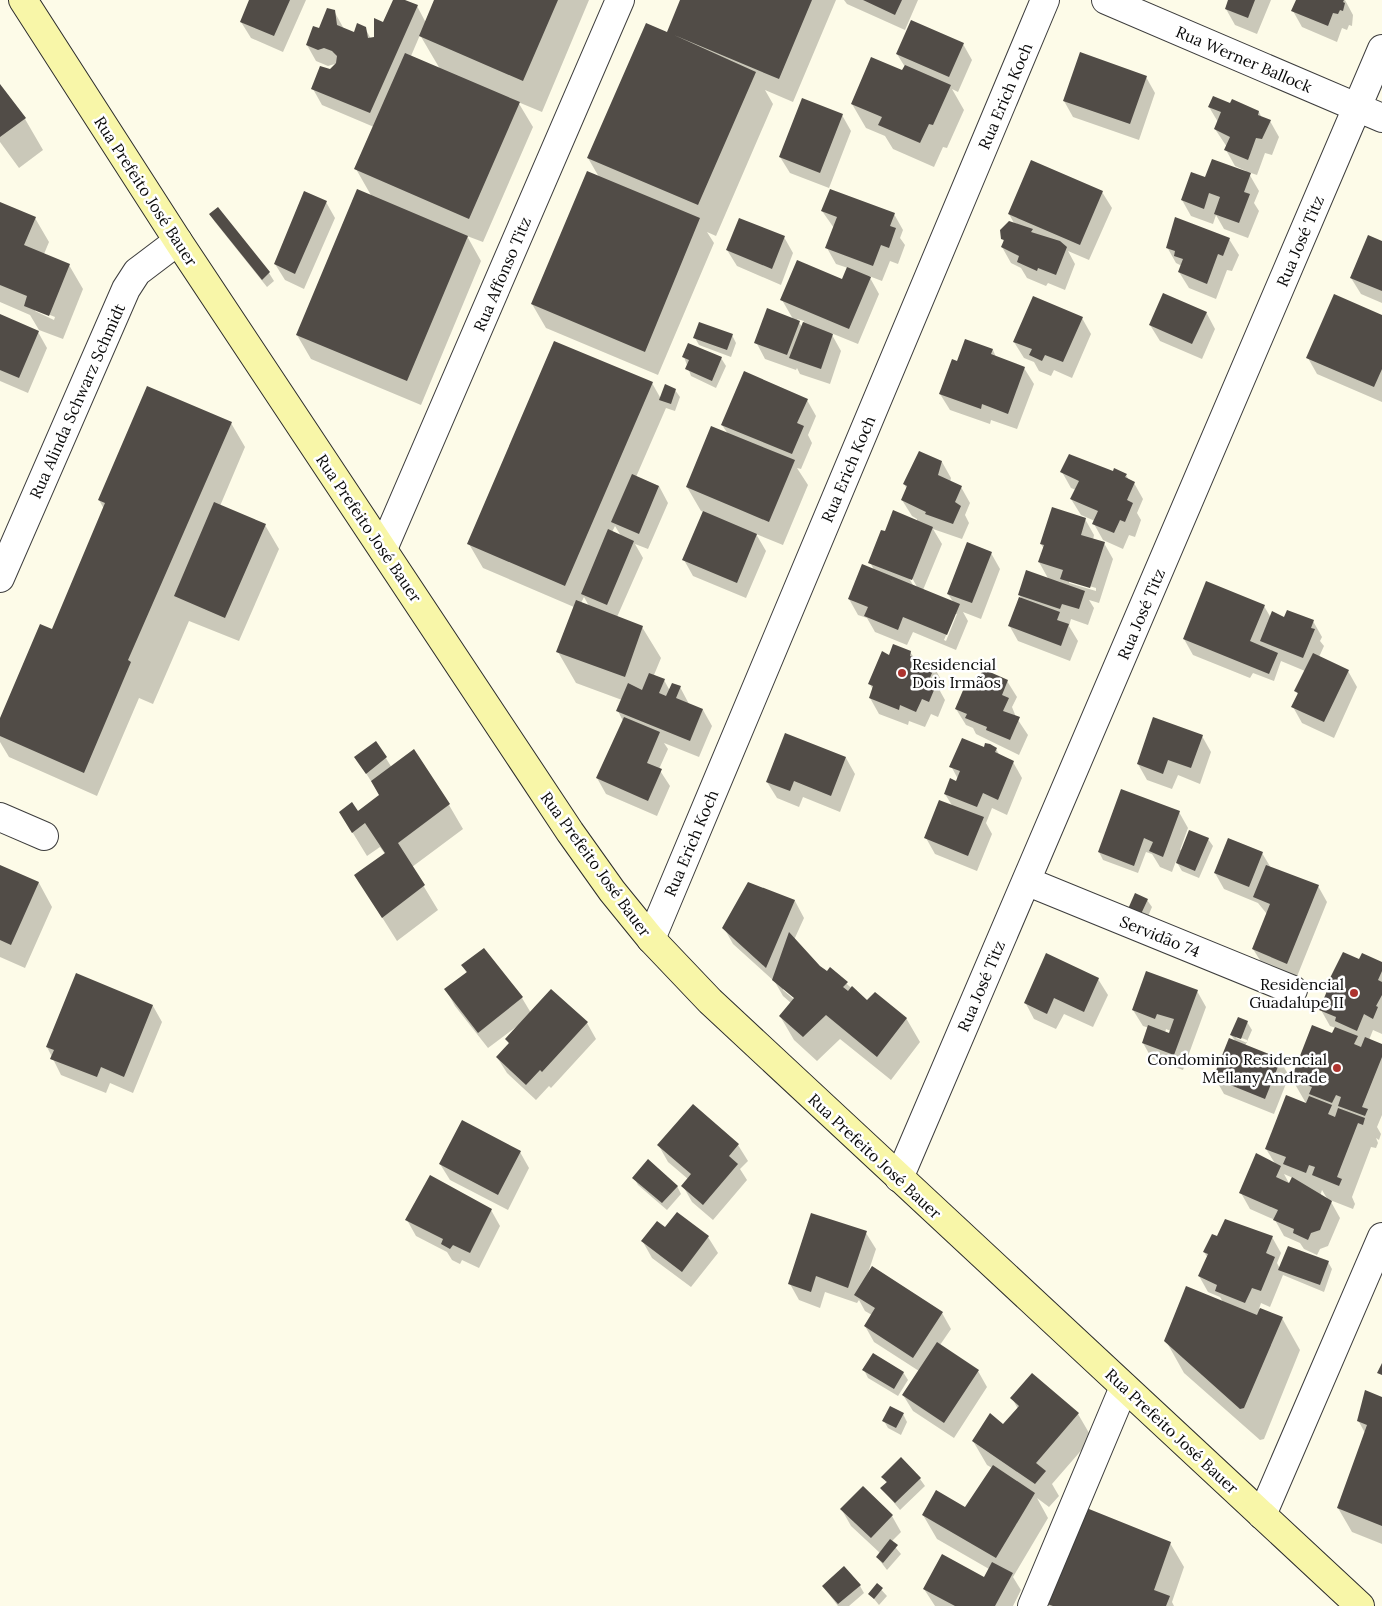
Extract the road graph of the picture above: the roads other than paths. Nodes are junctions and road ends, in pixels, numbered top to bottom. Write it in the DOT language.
graph roads {
  1 [pos="23,0"];
  2 [pos="620,0"];
  3 [pos="1045,0"];
  4 [pos="1106,0"];
  5 [pos="1382,49"];
  6 [pos="1357,107"];
  7 [pos="1382,118"];
  8 [pos="178,241"];
  9 [pos="383,549"];
  10 [pos="0,578"];
  11 [pos="0,817"];
  12 [pos="44,836"];
  13 [pos="1026,881"];
  14 [pos="650,939"];
  15 [pos="1293,990"];
  16 [pos="899,1178"];
  17 [pos="1382,1237"];
  18 [pos="1124,1387"];
  19 [pos="1262,1515"];
  20 [pos="1032,1606"];
  21 [pos="1360,1606"];
  1 -- 8 [label="street, Rua Prefeito José Bauer"];
  2 -- 9 [label="street, Rua Affonso Titz"];
  3 -- 14 [label="street, Rua Erich Koch"];
  4 -- 6 [label="street, Rua Werner Ballock"];
  5 -- 6 [label="street, Rua José Titz"];
  6 -- 7 [label="street, Rua Werner Ballock"];
  6 -- 13 [label="street, Rua José Titz"];
  8 -- 9 [label="street, Rua Prefeito José Bauer"];
  8 -- 10 [label="street, Rua Alinda Schwarz Schmidt"];
  9 -- 14 [label="street, Rua Prefeito José Bauer"];
  11 -- 12 [label="street"];
  13 -- 15 [label="street, Servidão 74"];
  13 -- 16 [label="street, Rua José Titz"];
  14 -- 16 [label="street, Rua Prefeito José Bauer"];
  16 -- 18 [label="street, Rua Prefeito José Bauer"];
  17 -- 19 [label="street"];
  18 -- 19 [label="street, Rua Prefeito José Bauer"];
  18 -- 20 [label="street"];
  19 -- 21 [label="street, Rua Prefeito José Bauer"];
}
